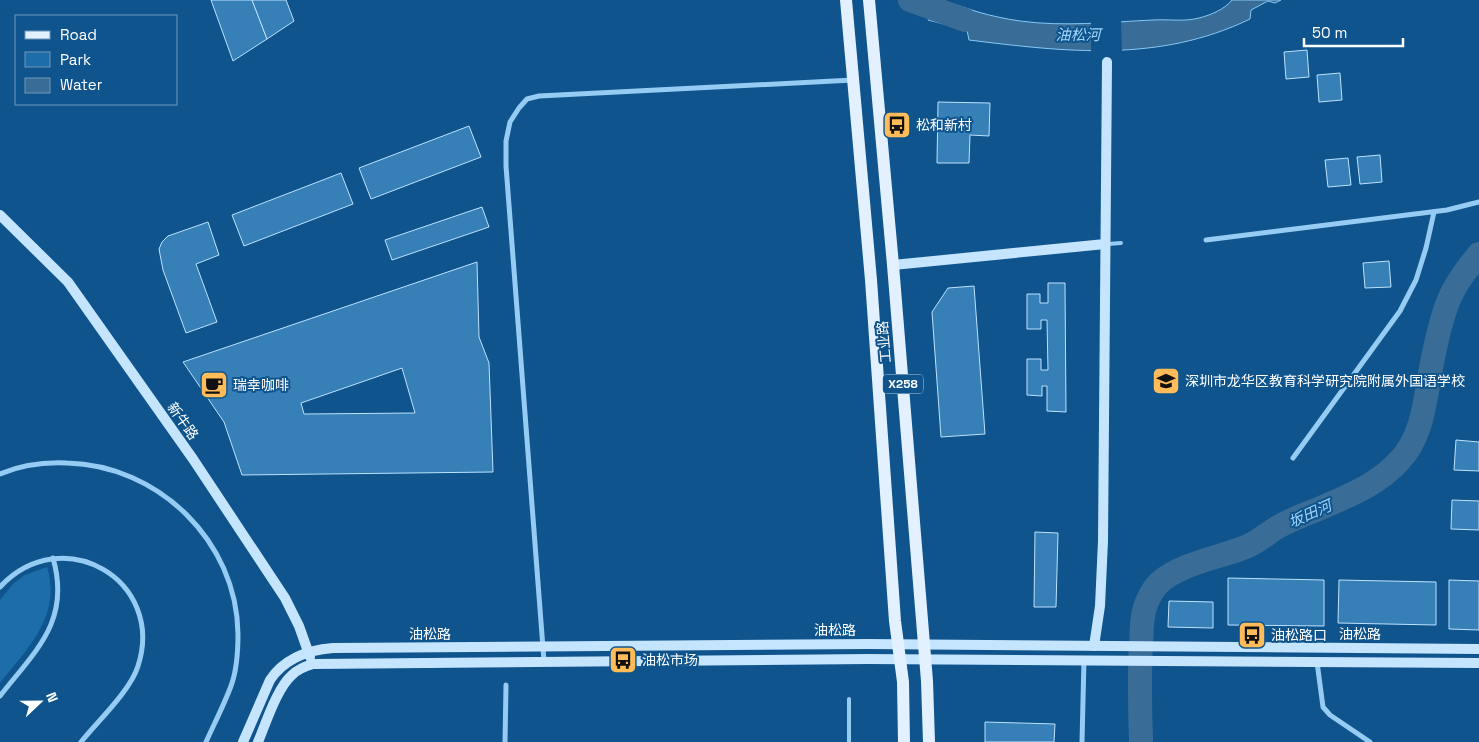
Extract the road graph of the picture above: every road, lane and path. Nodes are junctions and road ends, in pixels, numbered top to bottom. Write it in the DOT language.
graph roads {
  1 [pos="846,0"];
  2 [pos="869,0"];
  3 [pos="1107,62"];
  4 [pos="854,80"];
  5 [pos="1479,202"];
  6 [pos="1434,212"];
  7 [pos="0,214"];
  8 [pos="1206,240"];
  9 [pos="1121,243"];
  10 [pos="1105,244"];
  11 [pos="893,265"];
  12 [pos="1293,458"];
  13 [pos="0,474"];
  14 [pos="52,558"];
  15 [pos="0,587"];
  16 [pos="898,644"];
  17 [pos="924,644"];
  18 [pos="542,646"];
  19 [pos="1094,646"];
  20 [pos="1479,649"];
  21 [pos="308,652"];
  22 [pos="900,659"];
  23 [pos="925,659"];
  24 [pos="1084,660"];
  25 [pos="544,661"];
  26 [pos="1317,662"];
  27 [pos="1479,663"];
  28 [pos="313,664"];
  29 [pos="506,685"];
  30 [pos="0,696"];
  31 [pos="849,700"];
  32 [pos="81,742"];
  33 [pos="206,742"];
  34 [pos="243,742"];
  35 [pos="258,742"];
  36 [pos="505,742"];
  37 [pos="849,742"];
  38 [pos="904,742"];
  39 [pos="929,742"];
  40 [pos="1082,742"];
  41 [pos="1370,742"];
  1 -- 4 [label="main road, 工业路 / X258"];
  2 -- 11 [label="main road, 工业路 / X258"];
  3 -- 10 [label="street"];
  4 -- 16 [label="main road, 工业路 / X258"];
  4 -- 18 [label="street"];
  5 -- 6 [label="street"];
  6 -- 8 [label="street"];
  6 -- 12 [label="street"];
  7 -- 21 [label="street, 新牛路"];
  9 -- 10 [label="lane"];
  10 -- 11 [label="street"];
  10 -- 19 [label="street"];
  11 -- 17 [label="main road, 工业路 / X258"];
  13 -- 33 [label="street"];
  14 -- 15 [label="street"];
  14 -- 30 [label="street"];
  14 -- 32 [label="street"];
  16 -- 17 [label="street, 油松路"];
  16 -- 18 [label="street, 油松路"];
  16 -- 22 [label="main road, 工业路 / X258"];
  17 -- 19 [label="street, 油松路"];
  17 -- 23 [label="main road, 工业路 / X258"];
  18 -- 21 [label="street, 油松路"];
  18 -- 25 [label="street"];
  19 -- 20 [label="street, 油松路"];
  21 -- 28 [label="street, 新牛路"];
  21 -- 34 [label="street, 油松路"];
  22 -- 23 [label="street, 油松路"];
  22 -- 25 [label="street, 油松路"];
  22 -- 38 [label="main road, 工业路 / X258"];
  23 -- 24 [label="street, 油松路"];
  23 -- 39 [label="main road, 工业路 / X258"];
  24 -- 26 [label="street, 油松路"];
  24 -- 40 [label="street"];
  25 -- 28 [label="street, 油松路"];
  26 -- 27 [label="street, 油松路"];
  26 -- 41 [label="street"];
  28 -- 35 [label="street, 油松路"];
  29 -- 36 [label="street"];
  31 -- 37 [label="lane"];
}
